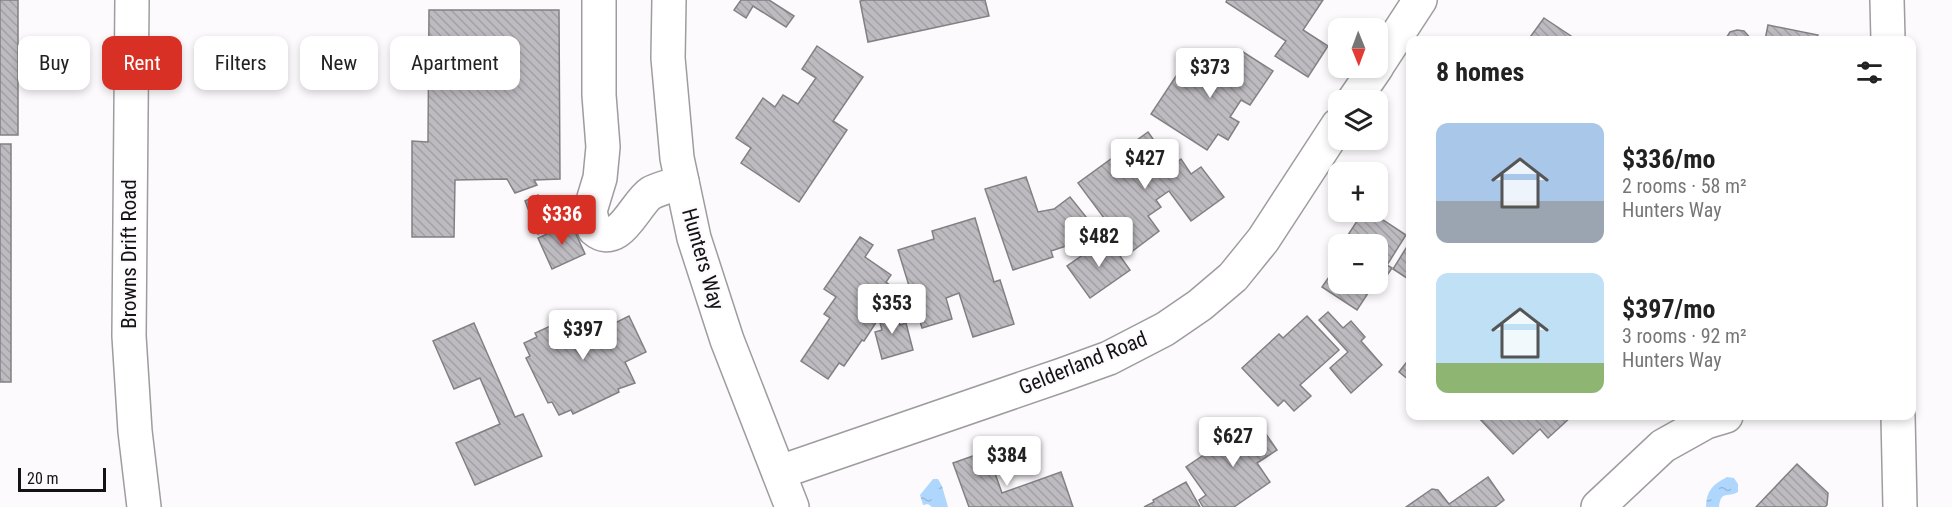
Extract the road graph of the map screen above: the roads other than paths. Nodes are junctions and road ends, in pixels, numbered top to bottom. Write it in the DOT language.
graph roads {
  1 [pos="132,0"];
  2 [pos="599,0"];
  3 [pos="669,0"];
  4 [pos="1420,0"];
  5 [pos="1887,0"];
  6 [pos="1888,36"];
  7 [pos="1388,49"];
  8 [pos="1328,140"];
  9 [pos="682,182"];
  10 [pos="1713,420"];
  11 [pos="1898,420"];
  12 [pos="780,472"];
  13 [pos="144,507"];
  14 [pos="792,507"];
  15 [pos="1598,507"];
  16 [pos="1900,507"];
  1 -- 13 [label="street, Browns Drift Road"];
  2 -- 9 [label="street"];
  3 -- 9 [label="street, Hunters Way"];
  4 -- 7 [label="street"];
  5 -- 6 [label="street"];
  8 -- 12 [label="street, Gelderland Road"];
  9 -- 12 [label="street, Hunters Way"];
  10 -- 15 [label="street"];
  11 -- 16 [label="street"];
  12 -- 14 [label="street, Hunters Way"];
}
